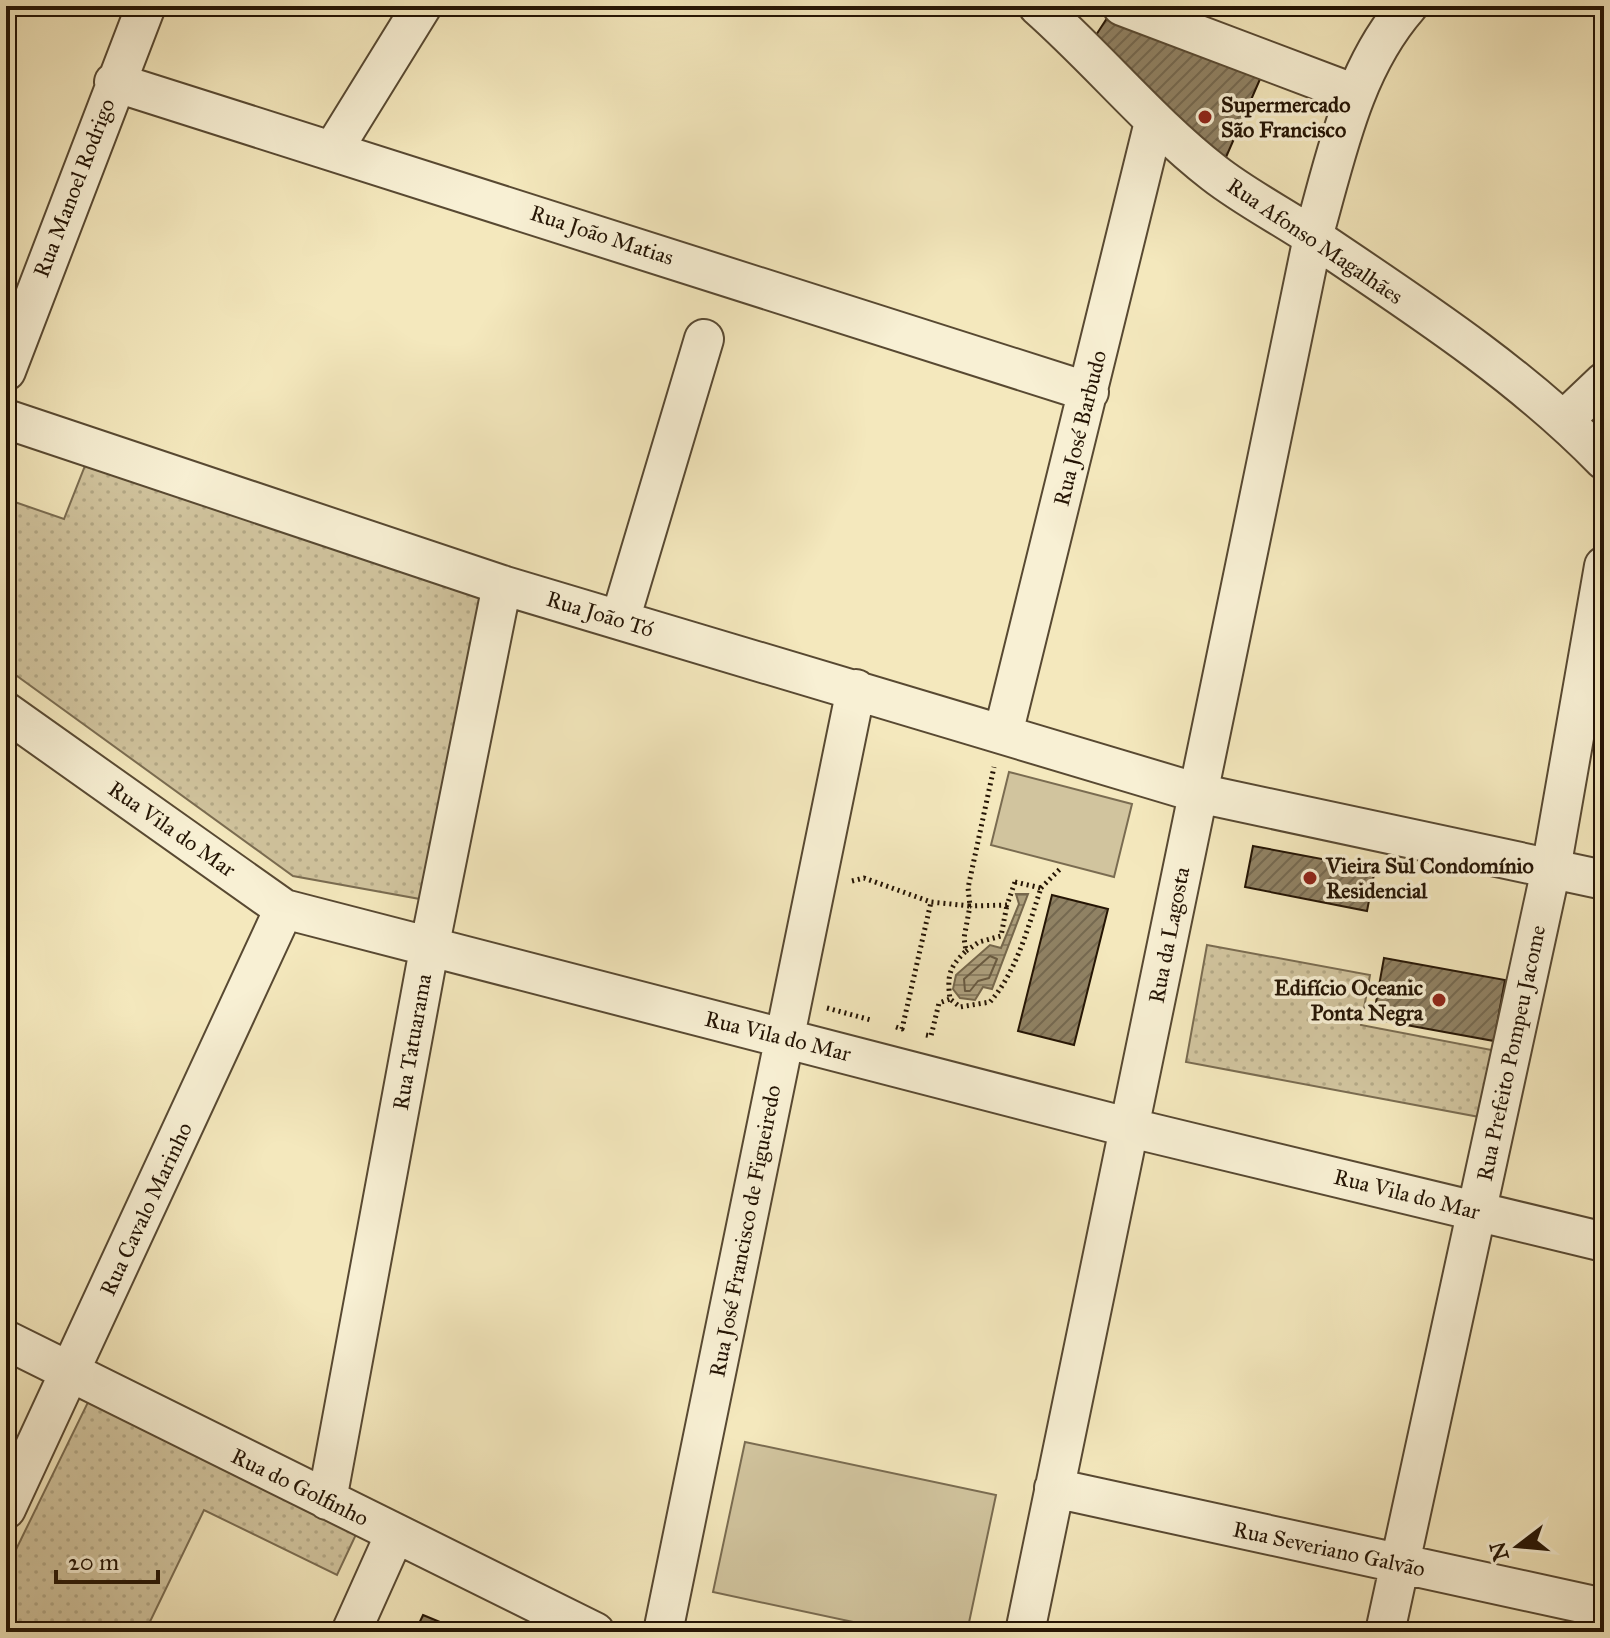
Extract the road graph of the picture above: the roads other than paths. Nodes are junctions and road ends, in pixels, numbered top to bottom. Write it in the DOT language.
graph roads {
  1 [pos="146,6"];
  2 [pos="422,6"];
  3 [pos="1038,6"];
  4 [pos="1122,6"];
  5 [pos="1408,6"];
  6 [pos="114,82"];
  7 [pos="1355,94"];
  8 [pos="1154,122"];
  9 [pos="333,150"];
  10 [pos="1313,237"];
  11 [pos="704,339"];
  12 [pos="6,371"];
  13 [pos="1604,382"];
  14 [pos="1089,392"];
  15 [pos="6,419"];
  16 [pos="1564,420"];
  17 [pos="1604,460"];
  18 [pos="1604,566"];
  19 [pos="502,585"];
  20 [pos="620,620"];
  21 [pos="856,689"];
  22 [pos="6,712"];
  23 [pos="999,750"];
  24 [pos="1198,793"];
  25 [pos="1551,869"];
  26 [pos="1604,880"];
  27 [pos="284,909"];
  28 [pos="430,944"];
  29 [pos="784,1038"];
  30 [pos="1131,1128"];
  31 [pos="1476,1211"];
  32 [pos="1604,1242"];
  33 [pos="6,1340"];
  34 [pos="71,1373"];
  35 [pos="1054,1488"];
  36 [pos="327,1500"];
  37 [pos="6,1509"];
  38 [pos="395,1534"];
  39 [pos="1400,1565"];
  40 [pos="1604,1608"];
  41 [pos="351,1632"];
  42 [pos="595,1632"];
  43 [pos="663,1632"];
  44 [pos="1025,1632"];
  45 [pos="1385,1632"];
  1 -- 6 [label="street, Rua Manoel Rodrigo"];
  2 -- 9 [label="street"];
  3 -- 8 [label="street, Rua Afonso Magalhães"];
  4 -- 7 [label="street"];
  5 -- 7 [label="street, Rua da Lagosta"];
  6 -- 9 [label="street, Rua João Matias"];
  6 -- 12 [label="street, Rua Manoel Rodrigo"];
  7 -- 10 [label="street, Rua da Lagosta"];
  8 -- 10 [label="street, Rua Afonso Magalhães"];
  8 -- 14 [label="street, Rua José Barbudo"];
  9 -- 14 [label="street, Rua João Matias"];
  10 -- 16 [label="street, Rua Afonso Magalhães"];
  10 -- 24 [label="street, Rua da Lagosta"];
  11 -- 20 [label="street"];
  13 -- 16 [label="street"];
  14 -- 23 [label="street, Rua José Barbudo"];
  15 -- 19 [label="street, Rua João Tó"];
  16 -- 17 [label="street, Rua Afonso Magalhães"];
  18 -- 25 [label="street, Rua Prefeito Pompeu Jacome"];
  19 -- 20 [label="street, Rua João Tó"];
  19 -- 28 [label="street, Rua Tatuarama"];
  20 -- 21 [label="street, Rua João Tó"];
  21 -- 23 [label="street, Rua João Tó"];
  21 -- 29 [label="street, Rua José Francisco de Figueiredo"];
  22 -- 27 [label="street, Rua Vila do Mar"];
  23 -- 24 [label="street, Rua João Tó"];
  24 -- 25 [label="street, Rua João Tó"];
  24 -- 30 [label="street, Rua da Lagosta"];
  25 -- 26 [label="street, Rua João Tó"];
  25 -- 31 [label="street, Rua Prefeito Pompeu Jacome"];
  27 -- 28 [label="street, Rua Vila do Mar"];
  27 -- 34 [label="street, Rua Cavalo Marinho"];
  28 -- 29 [label="street, Rua Vila do Mar"];
  28 -- 36 [label="street, Rua Tatuarama"];
  29 -- 30 [label="street, Rua Vila do Mar"];
  29 -- 43 [label="street, Rua José Francisco de Figueiredo"];
  30 -- 31 [label="street, Rua Vila do Mar"];
  30 -- 35 [label="street, Rua da Lagosta"];
  31 -- 32 [label="street, Rua Vila do Mar"];
  31 -- 39 [label="street, Rua Prefeito Pompeu Jacome"];
  33 -- 34 [label="street, Rua do Golfinho"];
  34 -- 36 [label="street, Rua do Golfinho"];
  34 -- 37 [label="street, Rua Cavalo Marinho"];
  35 -- 39 [label="street, Rua Severiano Galvão"];
  35 -- 44 [label="street, Rua da Lagosta"];
  36 -- 38 [label="street, Rua do Golfinho"];
  38 -- 41 [label="street"];
  38 -- 42 [label="street, Rua do Golfinho"];
  39 -- 40 [label="street, Rua Severiano Galvão"];
  39 -- 45 [label="street, Rua Prefeito Pompeu Jacome"];
}
